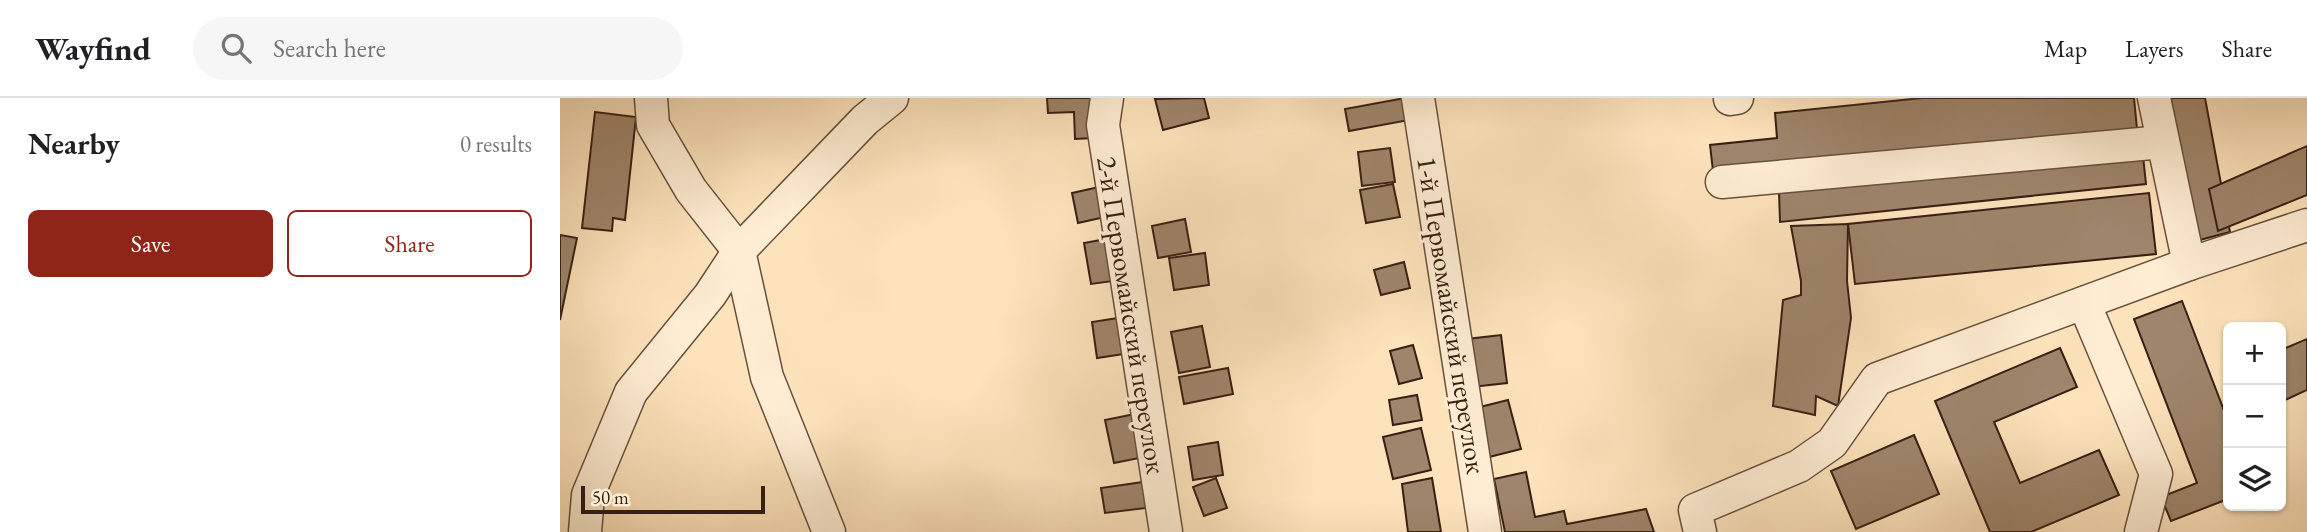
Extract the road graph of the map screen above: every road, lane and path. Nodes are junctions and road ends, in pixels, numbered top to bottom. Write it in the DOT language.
graph roads {
  1 [pos="651,98"];
  2 [pos="892,98"];
  3 [pos="1107,98"];
  4 [pos="1418,98"];
  5 [pos="1737,98"];
  6 [pos="2154,98"];
  7 [pos="1730,99"];
  8 [pos="2163,142"];
  9 [pos="1722,182"];
  10 [pos="2307,225"];
  11 [pos="739,251"];
  12 [pos="2189,264"];
  13 [pos="2084,303"];
  14 [pos="585,532"];
  15 [pos="829,532"];
  16 [pos="1166,532"];
  17 [pos="1485,532"];
  18 [pos="1700,532"];
  19 [pos="2141,532"];
  1 -- 11 [label="street"];
  2 -- 11 [label="street"];
  3 -- 16 [label="street, 2-й Первомайский переулок"];
  4 -- 17 [label="street, 1-й Первомайский переулок"];
  5 -- 7 [label="street"];
  6 -- 8 [label="street"];
  8 -- 9 [label="street"];
  8 -- 12 [label="street"];
  10 -- 12 [label="street"];
  11 -- 14 [label="street"];
  11 -- 15 [label="street"];
  12 -- 13 [label="street"];
  13 -- 18 [label="street"];
  13 -- 19 [label="street"];
}
